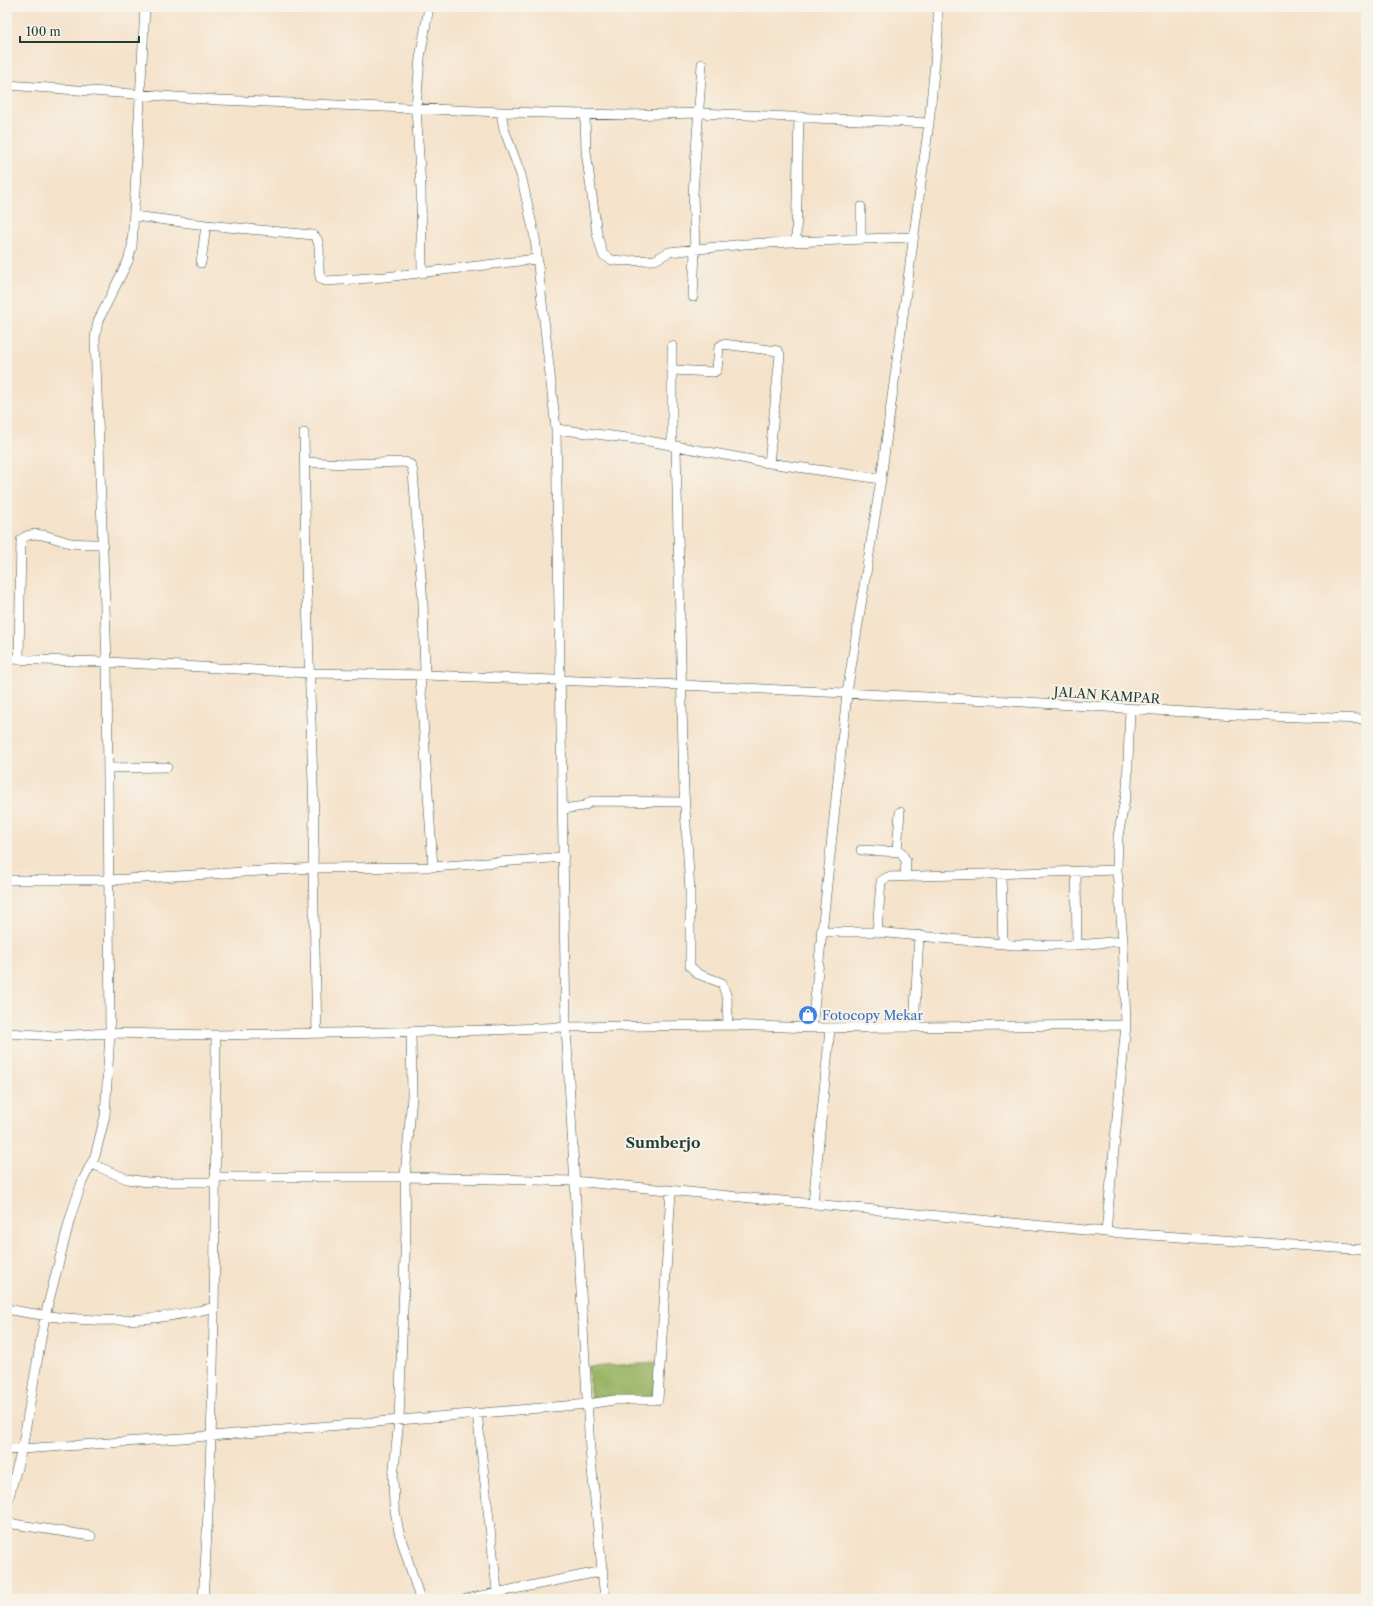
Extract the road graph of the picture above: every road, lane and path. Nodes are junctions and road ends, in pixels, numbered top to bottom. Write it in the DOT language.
graph roads {
  1 [pos="145,7"];
  2 [pos="430,7"];
  3 [pos="938,7"];
  4 [pos="702,64"];
  5 [pos="7,85"];
  6 [pos="139,96"];
  7 [pos="416,108"];
  8 [pos="502,112"];
  9 [pos="698,112"];
  10 [pos="585,114"];
  11 [pos="799,117"];
  12 [pos="930,123"];
  13 [pos="861,207"];
  14 [pos="134,216"];
  15 [pos="206,225"];
  16 [pos="913,237"];
  17 [pos="861,239"];
  18 [pos="796,241"];
  19 [pos="695,250"];
  20 [pos="536,259"];
  21 [pos="201,263"];
  22 [pos="422,273"];
  23 [pos="693,297"];
  24 [pos="672,346"];
  25 [pos="672,370"];
  26 [pos="556,429"];
  27 [pos="304,433"];
  28 [pos="675,449"];
  29 [pos="304,462"];
  30 [pos="769,463"];
  31 [pos="880,479"];
  32 [pos="103,544"];
  33 [pos="7,659"];
  34 [pos="19,659"];
  35 [pos="107,662"];
  36 [pos="310,673"];
  37 [pos="423,675"];
  38 [pos="561,680"];
  39 [pos="681,685"];
  40 [pos="847,693"];
  41 [pos="1130,709"];
  42 [pos="1366,719"];
  43 [pos="167,767"];
  44 [pos="108,768"];
  45 [pos="684,802"];
  46 [pos="563,809"];
  47 [pos="900,812"];
  48 [pos="861,850"];
  49 [pos="897,851"];
  50 [pos="564,857"];
  51 [pos="433,867"];
  52 [pos="313,868"];
  53 [pos="1118,870"];
  54 [pos="1076,872"];
  55 [pos="1001,874"];
  56 [pos="906,876"];
  57 [pos="7,880"];
  58 [pos="110,880"];
  59 [pos="821,932"];
  60 [pos="877,932"];
  61 [pos="919,935"];
  62 [pos="1123,941"];
  63 [pos="1003,944"];
  64 [pos="1077,945"];
  65 [pos="1126,1025"];
  66 [pos="728,1026"];
  67 [pos="566,1027"];
  68 [pos="914,1027"];
  69 [pos="812,1028"];
  70 [pos="830,1029"];
  71 [pos="411,1031"];
  72 [pos="7,1033"];
  73 [pos="110,1033"];
  74 [pos="317,1033"];
  75 [pos="216,1035"];
  76 [pos="93,1160"];
  77 [pos="405,1177"];
  78 [pos="215,1180"];
  79 [pos="574,1181"];
  80 [pos="671,1192"];
  81 [pos="813,1204"];
  82 [pos="1106,1232"];
  83 [pos="1366,1250"];
  84 [pos="213,1308"];
  85 [pos="7,1309"];
  86 [pos="45,1316"];
  87 [pos="588,1404"];
  88 [pos="477,1412"];
  89 [pos="399,1420"];
  90 [pos="211,1436"];
  91 [pos="22,1448"];
  92 [pos="7,1450"];
  93 [pos="7,1504"];
  94 [pos="7,1523"];
  95 [pos="91,1536"];
  96 [pos="603,1571"];
  97 [pos="497,1596"];
  98 [pos="203,1599"];
  99 [pos="420,1599"];
  100 [pos="466,1599"];
  101 [pos="605,1599"];
  1 -- 6 [label="street"];
  2 -- 7 [label="street"];
  3 -- 12 [label="street"];
  4 -- 9 [label="street"];
  5 -- 6 [label="street"];
  6 -- 7 [label="street"];
  6 -- 14 [label="street"];
  7 -- 8 [label="street"];
  7 -- 22 [label="street"];
  8 -- 10 [label="street"];
  8 -- 20 [label="street"];
  9 -- 10 [label="street"];
  9 -- 11 [label="street"];
  9 -- 19 [label="street"];
  10 -- 19 [label="street"];
  11 -- 12 [label="street"];
  11 -- 18 [label="street"];
  12 -- 16 [label="street"];
  13 -- 17 [label="street"];
  14 -- 15 [label="street"];
  14 -- 32 [label="street"];
  15 -- 21 [label="street"];
  15 -- 22 [label="street"];
  16 -- 17 [label="street"];
  16 -- 31 [label="street"];
  17 -- 18 [label="street"];
  18 -- 19 [label="street"];
  19 -- 23 [label="street"];
  20 -- 22 [label="street"];
  20 -- 26 [label="street"];
  24 -- 25 [label="street"];
  25 -- 28 [label="street"];
  25 -- 30 [label="street"];
  26 -- 28 [label="street"];
  26 -- 38 [label="street"];
  27 -- 29 [label="street"];
  28 -- 30 [label="street"];
  28 -- 39 [label="street"];
  29 -- 36 [label="street"];
  29 -- 37 [label="street"];
  30 -- 31 [label="street"];
  31 -- 40 [label="street"];
  32 -- 34 [label="street"];
  32 -- 35 [label="street"];
  33 -- 34 [label="street, JALAN KAMPAR"];
  34 -- 35 [label="street, JALAN KAMPAR"];
  35 -- 36 [label="street, JALAN KAMPAR"];
  35 -- 44 [label="street"];
  36 -- 37 [label="street, JALAN KAMPAR"];
  36 -- 52 [label="street"];
  37 -- 38 [label="street, JALAN KAMPAR"];
  37 -- 51 [label="street"];
  38 -- 39 [label="street, JALAN KAMPAR"];
  38 -- 46 [label="street"];
  39 -- 40 [label="street, JALAN KAMPAR"];
  39 -- 45 [label="street"];
  40 -- 41 [label="street, JALAN KAMPAR"];
  40 -- 59 [label="street"];
  41 -- 42 [label="street, JALAN KAMPAR"];
  41 -- 53 [label="street"];
  43 -- 44 [label="street"];
  44 -- 58 [label="street"];
  45 -- 46 [label="street"];
  45 -- 66 [label="street"];
  46 -- 50 [label="street"];
  47 -- 49 [label="street"];
  48 -- 49 [label="street"];
  49 -- 56 [label="street"];
  50 -- 51 [label="street"];
  50 -- 67 [label="street"];
  51 -- 52 [label="street"];
  52 -- 58 [label="street"];
  52 -- 74 [label="street"];
  53 -- 54 [label="street"];
  53 -- 62 [label="street"];
  54 -- 55 [label="street"];
  54 -- 64 [label="street"];
  55 -- 56 [label="street"];
  55 -- 63 [label="street"];
  56 -- 60 [label="street"];
  57 -- 58 [label="street"];
  58 -- 73 [label="street"];
  59 -- 60 [label="street"];
  59 -- 69 [label="street"];
  60 -- 61 [label="street"];
  61 -- 63 [label="street"];
  61 -- 68 [label="street"];
  62 -- 64 [label="street"];
  62 -- 65 [label="street"];
  63 -- 64 [label="street"];
  65 -- 68 [label="street"];
  65 -- 82 [label="street"];
  66 -- 67 [label="street"];
  66 -- 69 [label="street"];
  67 -- 71 [label="street"];
  67 -- 79 [label="street"];
  68 -- 70 [label="street"];
  69 -- 70 [label="street"];
  70 -- 81 [label="street"];
  71 -- 74 [label="street"];
  71 -- 77 [label="street"];
  72 -- 73 [label="street"];
  73 -- 75 [label="street"];
  73 -- 76 [label="street"];
  74 -- 75 [label="street"];
  75 -- 78 [label="street"];
  76 -- 78 [label="street"];
  76 -- 86 [label="street"];
  77 -- 78 [label="street"];
  77 -- 79 [label="street"];
  77 -- 89 [label="street"];
  78 -- 84 [label="street"];
  79 -- 80 [label="street"];
  79 -- 87 [label="street"];
  80 -- 81 [label="street"];
  80 -- 87 [label="street"];
  81 -- 82 [label="street"];
  82 -- 83 [label="street"];
  84 -- 86 [label="street"];
  84 -- 90 [label="street"];
  85 -- 86 [label="street"];
  86 -- 91 [label="street"];
  87 -- 88 [label="street"];
  87 -- 96 [label="street"];
  88 -- 89 [label="street"];
  88 -- 97 [label="street"];
  89 -- 90 [label="street"];
  89 -- 99 [label="street"];
  90 -- 91 [label="street"];
  90 -- 98 [label="street"];
  91 -- 92 [label="street"];
  91 -- 93 [label="street"];
  94 -- 95 [label="street"];
  96 -- 97 [label="street"];
  96 -- 101 [label="street"];
  97 -- 100 [label="street"];
}
